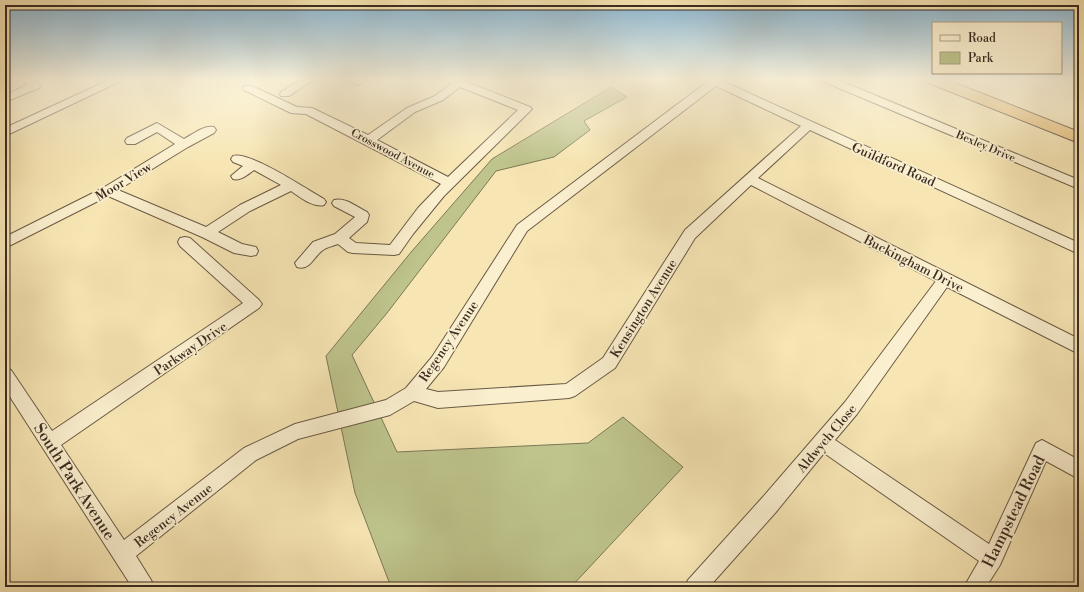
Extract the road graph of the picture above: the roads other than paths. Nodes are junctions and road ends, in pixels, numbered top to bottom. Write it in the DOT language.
graph roads {
  1 [pos="60,107"];
  2 [pos="286,107"];
  3 [pos="419,107"];
  4 [pos="522,107"];
  5 [pos="678,107"];
  6 [pos="767,107"];
  7 [pos="893,107"];
  8 [pos="1000,107"];
  9 [pos="1022,107"];
  10 [pos="808,125"];
  11 [pos="1079,129"];
  12 [pos="210,130"];
  13 [pos="5,132"];
  14 [pos="1079,138"];
  15 [pos="369,140"];
  16 [pos="131,141"];
  17 [pos="184,144"];
  18 [pos="237,159"];
  19 [pos="253,165"];
  20 [pos="237,176"];
  21 [pos="749,179"];
  22 [pos="450,183"];
  23 [pos="1079,184"];
  24 [pos="292,186"];
  25 [pos="108,191"];
  26 [pos="319,202"];
  27 [pos="339,203"];
  28 [pos="207,233"];
  29 [pos="340,238"];
  30 [pos="185,242"];
  31 [pos="5,243"];
  32 [pos="1079,249"];
  33 [pos="251,250"];
  34 [pos="302,263"];
  35 [pos="945,279"];
  36 [pos="1079,347"];
  37 [pos="5,376"];
  38 [pos="412,393"];
  39 [pos="823,442"];
  40 [pos="50,443"];
  41 [pos="1079,470"];
  42 [pos="122,554"];
  43 [pos="993,558"];
  44 [pos="144,587"];
  45 [pos="694,587"];
  46 [pos="974,587"];
  1 -- 13 [label="street"];
  2 -- 15 [label="street, Crosswood Avenue"];
  3 -- 15 [label="street"];
  4 -- 22 [label="street"];
  5 -- 38 [label="street, Regency Avenue"];
  6 -- 10 [label="street, Guildford Road"];
  7 -- 23 [label="street, Bexley Drive"];
  8 -- 14 [label="highway"];
  9 -- 11 [label="highway"];
  10 -- 21 [label="street, Kensington Avenue"];
  10 -- 32 [label="street, Guildford Road"];
  12 -- 17 [label="street, Moor View"];
  15 -- 22 [label="street, Crosswood Avenue"];
  16 -- 17 [label="street"];
  17 -- 25 [label="street, Moor View"];
  18 -- 19 [label="street"];
  19 -- 20 [label="street"];
  19 -- 24 [label="street"];
  21 -- 35 [label="street, Buckingham Drive"];
  21 -- 38 [label="street, Kensington Avenue"];
  22 -- 29 [label="street"];
  24 -- 26 [label="street"];
  24 -- 28 [label="street"];
  25 -- 28 [label="street"];
  25 -- 31 [label="street, Moor View"];
  27 -- 29 [label="street"];
  28 -- 33 [label="street"];
  29 -- 34 [label="street"];
  30 -- 40 [label="street, Parkway Drive"];
  35 -- 36 [label="street, Buckingham Drive"];
  35 -- 39 [label="street, Aldwych Close"];
  37 -- 40 [label="street, South Park Avenue"];
  38 -- 42 [label="street, Regency Avenue"];
  39 -- 43 [label="street"];
  39 -- 45 [label="street, Aldwych Close"];
  40 -- 42 [label="street, South Park Avenue"];
  41 -- 43 [label="street, Hampstead Road"];
  42 -- 44 [label="street, South Park Avenue"];
  43 -- 46 [label="street, Hampstead Road"];
}
